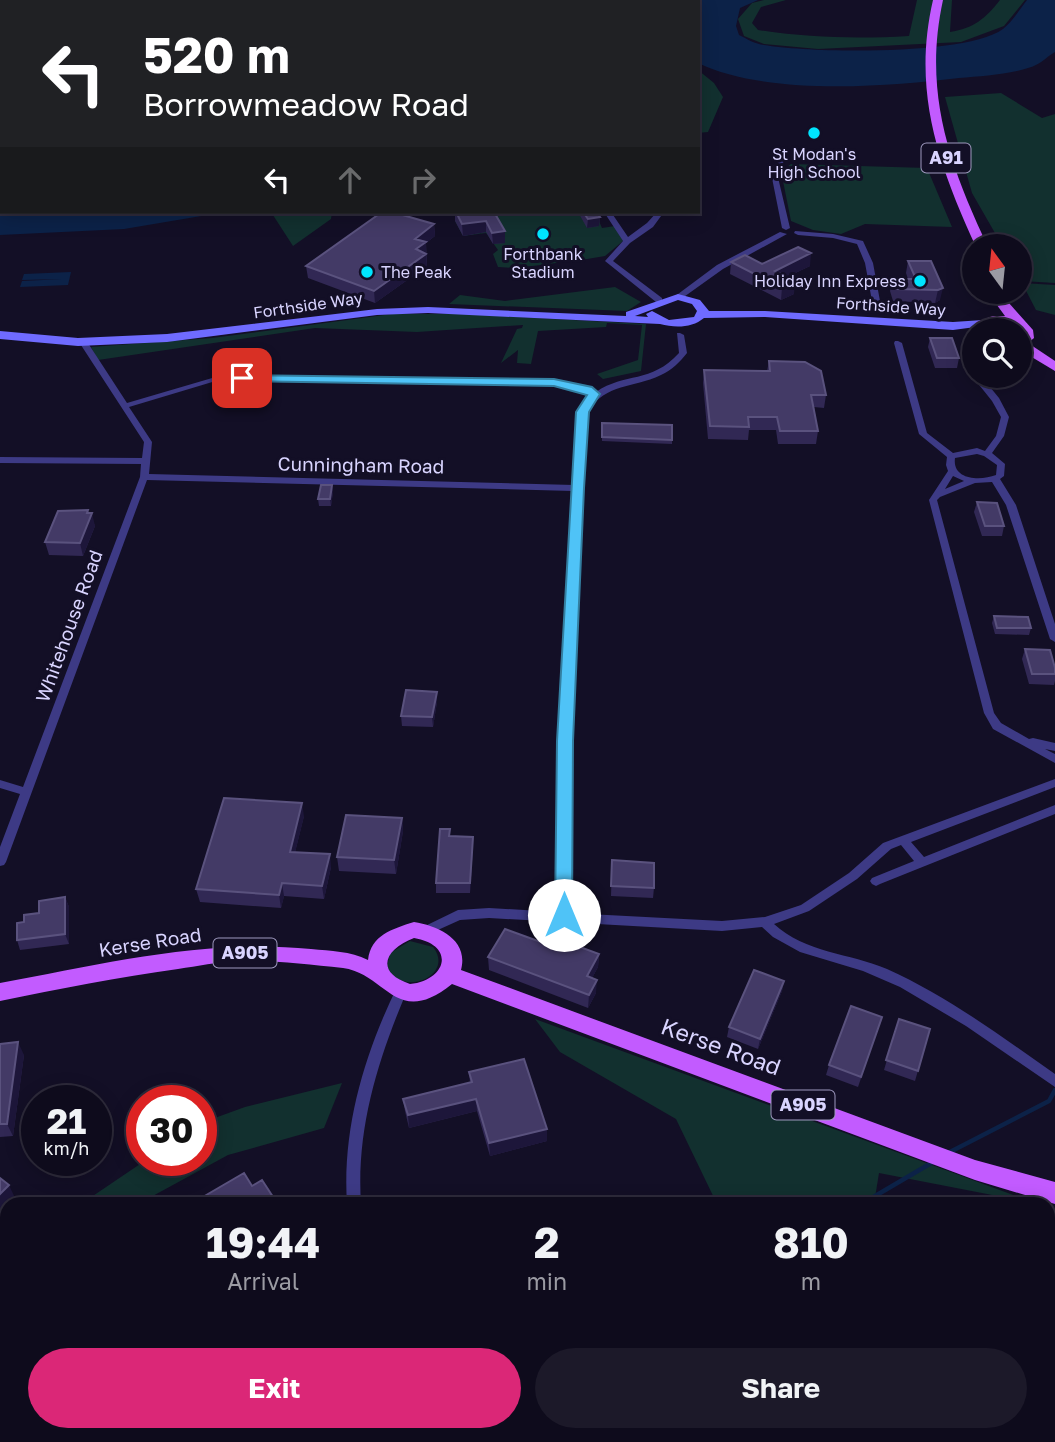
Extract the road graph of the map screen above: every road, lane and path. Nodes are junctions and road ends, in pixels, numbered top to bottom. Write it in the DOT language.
graph roads {
  1 [pos="938,0"];
  2 [pos="782,161"];
  3 [pos="609,214"];
  4 [pos="658,214"];
  5 [pos="785,232"];
  6 [pos="976,234"];
  7 [pos="627,242"];
  8 [pos="678,297"];
  9 [pos="876,301"];
  10 [pos="654,304"];
  11 [pos="701,311"];
  12 [pos="621,316"];
  13 [pos="660,321"];
  14 [pos="962,326"];
  15 [pos="676,329"];
  16 [pos="0,334"];
  17 [pos="83,342"];
  18 [pos="898,343"];
  19 [pos="1032,348"];
  20 [pos="1055,365"];
  21 [pos="986,388"];
  22 [pos="593,394"];
  23 [pos="124,407"];
  24 [pos="1000,436"];
  25 [pos="968,451"];
  26 [pos="987,454"];
  27 [pos="951,456"];
  28 [pos="0,460"];
  29 [pos="147,461"];
  30 [pos="952,471"];
  31 [pos="144,477"];
  32 [pos="995,479"];
  33 [pos="978,482"];
  34 [pos="577,488"];
  35 [pos="936,495"];
  36 [pos="1012,505"];
  37 [pos="1055,639"];
  38 [pos="1024,739"];
  39 [pos="1055,747"];
  40 [pos="1055,759"];
  41 [pos="1055,783"];
  42 [pos="0,785"];
  43 [pos="26,792"];
  44 [pos="1055,808"];
  45 [pos="903,840"];
  46 [pos="0,862"];
  47 [pos="922,863"];
  48 [pos="876,881"];
  49 [pos="564,915"];
  50 [pos="765,922"];
  51 [pos="425,931"];
  52 [pos="384,944"];
  53 [pos="351,961"];
  54 [pos="448,974"];
  55 [pos="381,976"];
  56 [pos="401,991"];
  57 [pos="0,992"];
  58 [pos="1055,1081"];
  59 [pos="1055,1193"];
  60 [pos="354,1197"];
  1 -- 6 [label="main road, A91"];
  2 -- 5 [label="street"];
  3 -- 7 [label="street"];
  4 -- 7 [label="street"];
  5 -- 8 [label="street"];
  5 -- 9 [label="street"];
  7 -- 10 [label="street"];
  8 -- 10 [label="street, Forthside Way"];
  8 -- 11 [label="street"];
  10 -- 12 [label="street, Forthside Way"];
  10 -- 13 [label="street"];
  11 -- 14 [label="street, Forthside Way"];
  11 -- 15 [label="street, Forthside Way"];
  12 -- 13 [label="street, Forthside Way"];
  12 -- 17 [label="street, Forthside Way"];
  13 -- 15 [label="street, Forthside Way"];
  15 -- 22 [label="street"];
  16 -- 17 [label="street, Forthside Way"];
  17 -- 23 [label="street, Whitehouse Road"];
  18 -- 27 [label="street"];
  19 -- 20 [label="main road"];
  21 -- 24 [label="street"];
  22 -- 23 [label="street"];
  22 -- 34 [label="street"];
  23 -- 29 [label="street, Whitehouse Road"];
  24 -- 25 [label="street"];
  24 -- 26 [label="street"];
  25 -- 26 [label="street"];
  25 -- 27 [label="street"];
  26 -- 32 [label="street"];
  27 -- 30 [label="street"];
  28 -- 29 [label="street"];
  29 -- 31 [label="street, Whitehouse Road"];
  30 -- 33 [label="street"];
  30 -- 35 [label="street"];
  31 -- 34 [label="street, Cunningham Road"];
  31 -- 43 [label="street, Whitehouse Road"];
  32 -- 33 [label="street"];
  32 -- 36 [label="street"];
  33 -- 35 [label="street"];
  33 -- 36 [label="street"];
  34 -- 49 [label="street"];
  35 -- 38 [label="street"];
  36 -- 37 [label="street"];
  38 -- 39 [label="street"];
  38 -- 40 [label="street"];
  41 -- 45 [label="street"];
  42 -- 43 [label="street"];
  43 -- 46 [label="street, Whitehouse Road"];
  44 -- 47 [label="street"];
  45 -- 47 [label="street"];
  45 -- 50 [label="street"];
  47 -- 48 [label="street"];
  49 -- 50 [label="street"];
  49 -- 51 [label="street"];
  50 -- 58 [label="street"];
  51 -- 52 [label="main road"];
  51 -- 54 [label="main road"];
  52 -- 53 [label="main road"];
  52 -- 55 [label="main road"];
  53 -- 55 [label="main road, Kerse Road / A905"];
  53 -- 57 [label="main road, Kerse Road / A905"];
  54 -- 56 [label="main road"];
  54 -- 59 [label="main road, Kerse Road / A905"];
  55 -- 56 [label="main road, A905"];
  56 -- 60 [label="street"];
}
